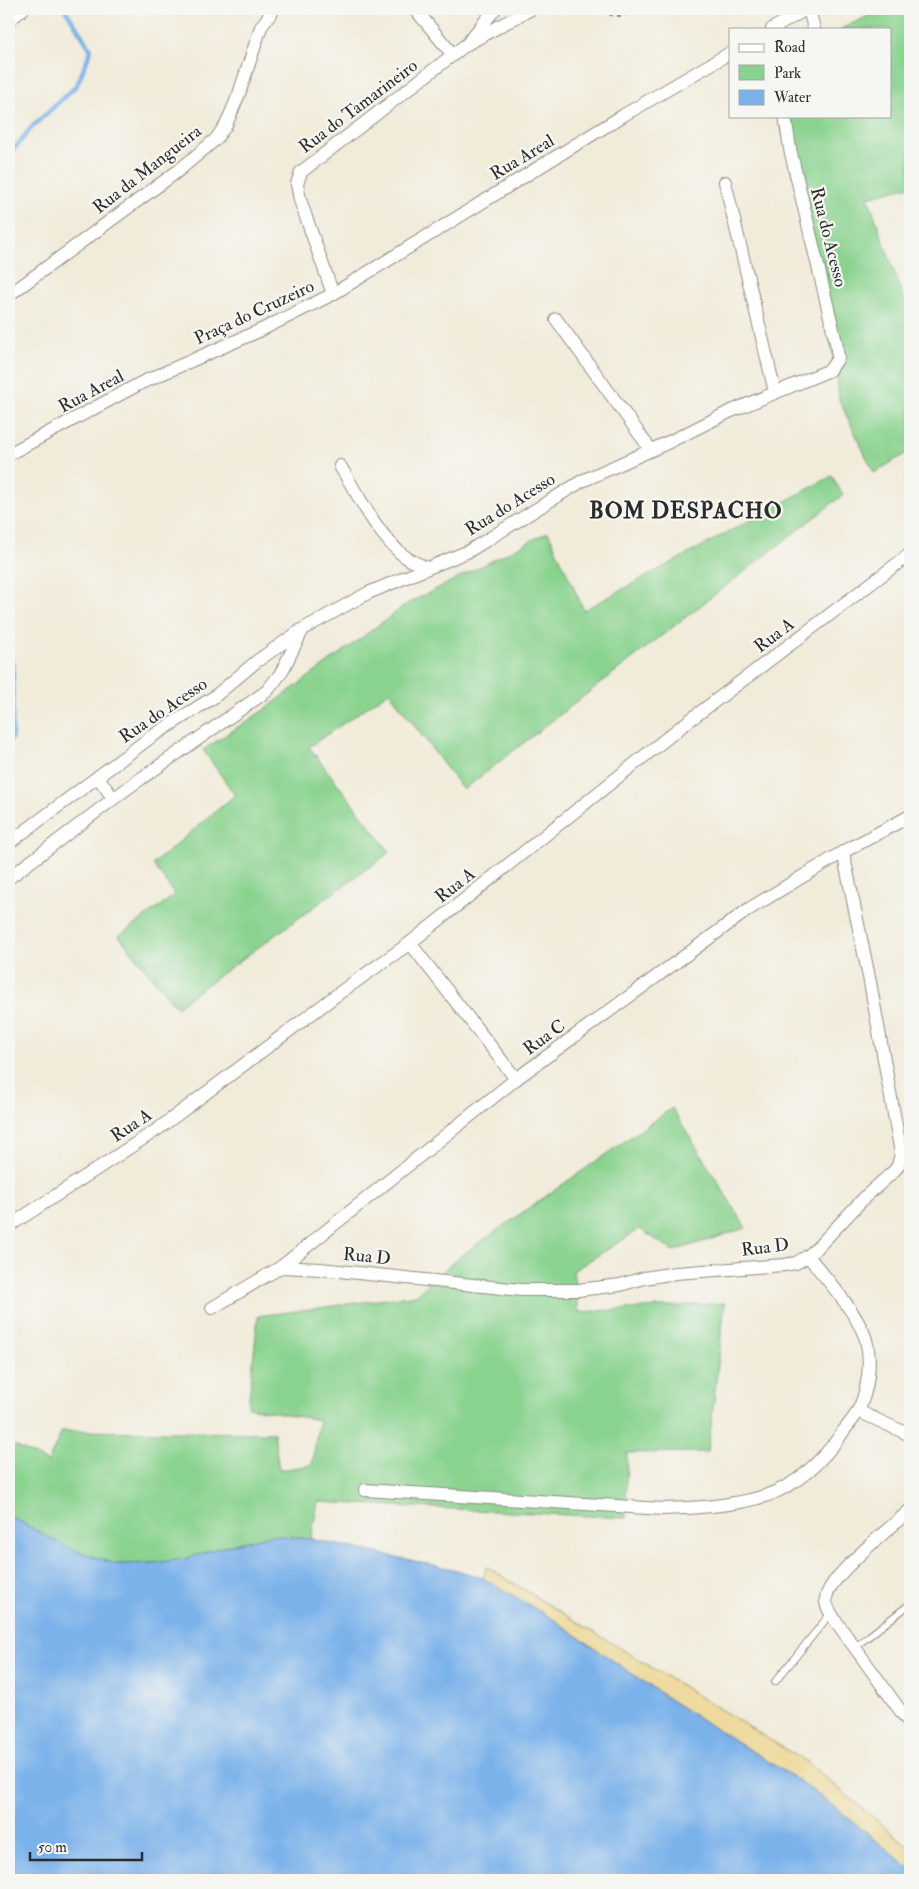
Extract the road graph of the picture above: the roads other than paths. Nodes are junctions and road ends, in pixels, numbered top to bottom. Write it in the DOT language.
graph roads {
  1 [pos="23,9"];
  2 [pos="274,9"];
  3 [pos="415,9"];
  4 [pos="495,9"];
  5 [pos="531,9"];
  6 [pos="807,9"];
  7 [pos="9,20"];
  8 [pos="774,28"];
  9 [pos="814,28"];
  10 [pos="467,44"];
  11 [pos="729,54"];
  12 [pos="454,55"];
  13 [pos="785,118"];
  14 [pos="725,182"];
  15 [pos="333,294"];
  16 [pos="9,295"];
  17 [pos="556,319"];
  18 [pos="191,361"];
  19 [pos="775,392"];
  20 [pos="651,450"];
  21 [pos="9,454"];
  22 [pos="340,466"];
  23 [pos="910,554"];
  24 [pos="427,568"];
  25 [pos="303,629"];
  26 [pos="98,777"];
  27 [pos="113,798"];
  28 [pos="910,816"];
  29 [pos="9,844"];
  30 [pos="843,852"];
  31 [pos="9,878"];
  32 [pos="410,943"];
  33 [pos="516,1079"];
  34 [pos="9,1226"];
  35 [pos="808,1256"];
  36 [pos="281,1267"];
  37 [pos="212,1308"];
  38 [pos="858,1411"];
  39 [pos="910,1435"];
  40 [pos="365,1490"];
  41 [pos="910,1510"];
  42 [pos="910,1604"];
  43 [pos="831,1613"];
  44 [pos="855,1647"];
  45 [pos="775,1682"];
  46 [pos="910,1724"];
  1 -- 7 [label="street"];
  2 -- 16 [label="street, Rua da Mangueira"];
  3 -- 12 [label="street"];
  4 -- 10 [label="street, Rua do Tamarineiro"];
  5 -- 10 [label="street, Rua do Tamarineiro"];
  6 -- 8 [label="street"];
  6 -- 9 [label="street"];
  10 -- 12 [label="street, Rua do Tamarineiro"];
  11 -- 15 [label="street, Rua Areal"];
  12 -- 15 [label="street, Rua do Tamarineiro"];
  13 -- 19 [label="street, Rua do Acesso"];
  14 -- 19 [label="street"];
  15 -- 18 [label="street, Praça do Cruzeiro"];
  17 -- 20 [label="street"];
  18 -- 21 [label="street, Rua Areal"];
  19 -- 20 [label="street, Rua do Acesso"];
  20 -- 24 [label="street, Rua do Acesso"];
  22 -- 24 [label="street"];
  23 -- 32 [label="street, Rua A"];
  24 -- 25 [label="street, Rua do Acesso"];
  25 -- 26 [label="street, Rua do Acesso"];
  25 -- 27 [label="street"];
  26 -- 27 [label="street"];
  26 -- 29 [label="street, Rua do Acesso"];
  27 -- 31 [label="street"];
  28 -- 30 [label="street, Rua C"];
  30 -- 33 [label="street, Rua C"];
  30 -- 35 [label="street, Rua D"];
  32 -- 33 [label="street"];
  32 -- 34 [label="street, Rua A"];
  33 -- 36 [label="street, Rua C"];
  35 -- 36 [label="street, Rua D"];
  35 -- 38 [label="street"];
  36 -- 37 [label="street, Rua C"];
  38 -- 39 [label="street"];
  38 -- 40 [label="street"];
  41 -- 43 [label="street"];
  42 -- 44 [label="lane"];
  43 -- 44 [label="street"];
  43 -- 45 [label="lane"];
  44 -- 46 [label="street"];
}
